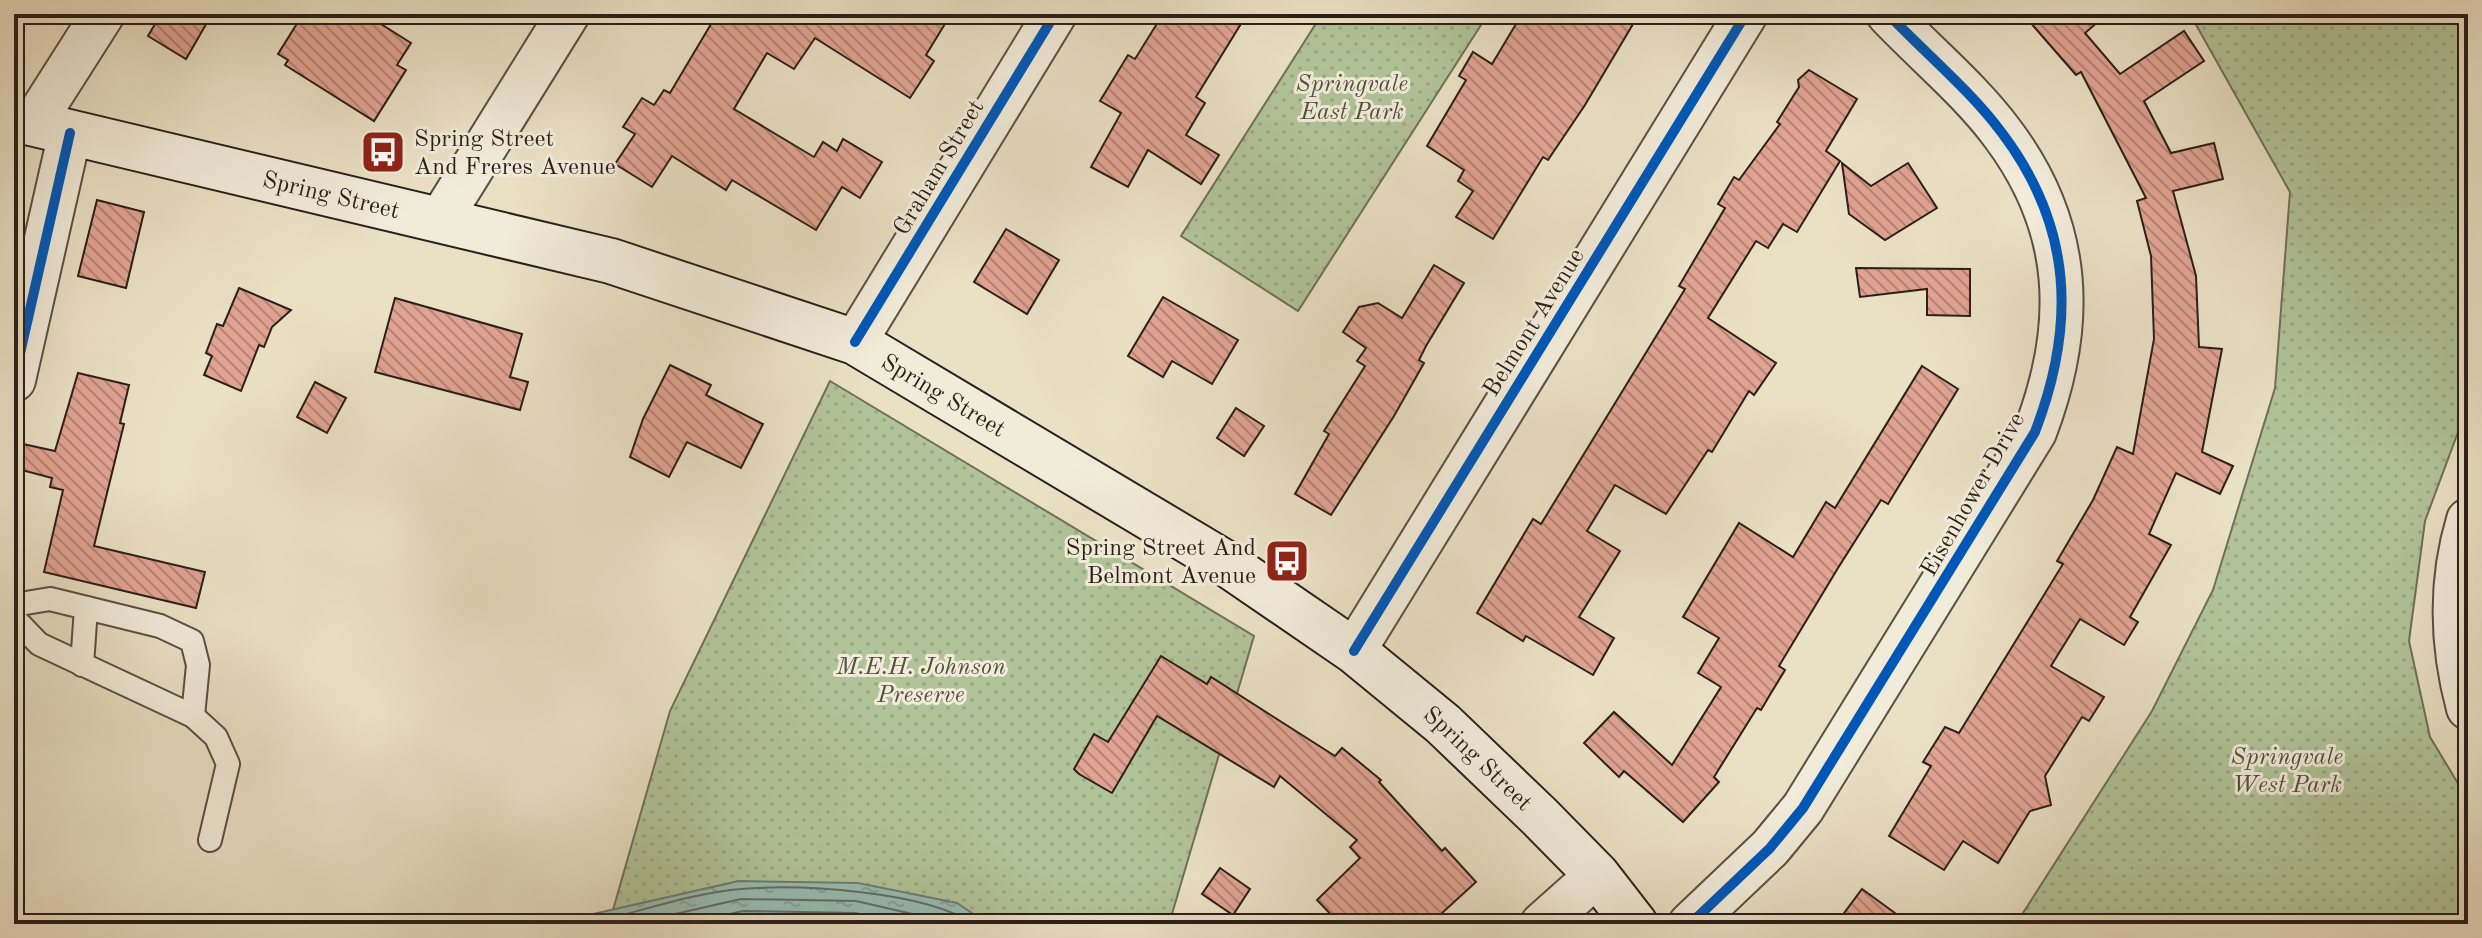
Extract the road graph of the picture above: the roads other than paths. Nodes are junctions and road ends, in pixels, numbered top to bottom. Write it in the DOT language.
graph roads {
  1 [pos="103,14"];
  2 [pos="568,14"];
  3 [pos="1055,14"];
  4 [pos="1746,14"];
  5 [pos="1888,14"];
  6 [pos="39,125"];
  7 [pos="440,220"];
  8 [pos="855,342"];
  9 [pos="14,380"];
  10 [pos="2468,520"];
  11 [pos="14,605"];
  12 [pos="86,608"];
  13 [pos="14,618"];
  14 [pos="1354,651"];
  15 [pos="82,665"];
  16 [pos="2468,708"];
  17 [pos="193,716"];
  18 [pos="210,840"];
  19 [pos="1597,875"];
  20 [pos="1542,924"];
  21 [pos="1635,924"];
  22 [pos="1690,924"];
  1 -- 6 [label="street"];
  2 -- 7 [label="street"];
  3 -- 8 [label="street, Graham Street"];
  4 -- 14 [label="street, Belmont Avenue"];
  5 -- 22 [label="street, Eisenhower Drive"];
  6 -- 7 [label="main road, Spring Street"];
  6 -- 9 [label="street"];
  7 -- 8 [label="main road, Spring Street"];
  8 -- 14 [label="main road, Spring Street"];
  10 -- 16 [label="street"];
  11 -- 12 [label="lane"];
  12 -- 15 [label="lane"];
  12 -- 17 [label="lane"];
  13 -- 15 [label="lane"];
  14 -- 19 [label="main road, Spring Street"];
  15 -- 17 [label="lane"];
  17 -- 18 [label="lane"];
  19 -- 20 [label="street"];
  19 -- 21 [label="main road, Spring Street"];
}
